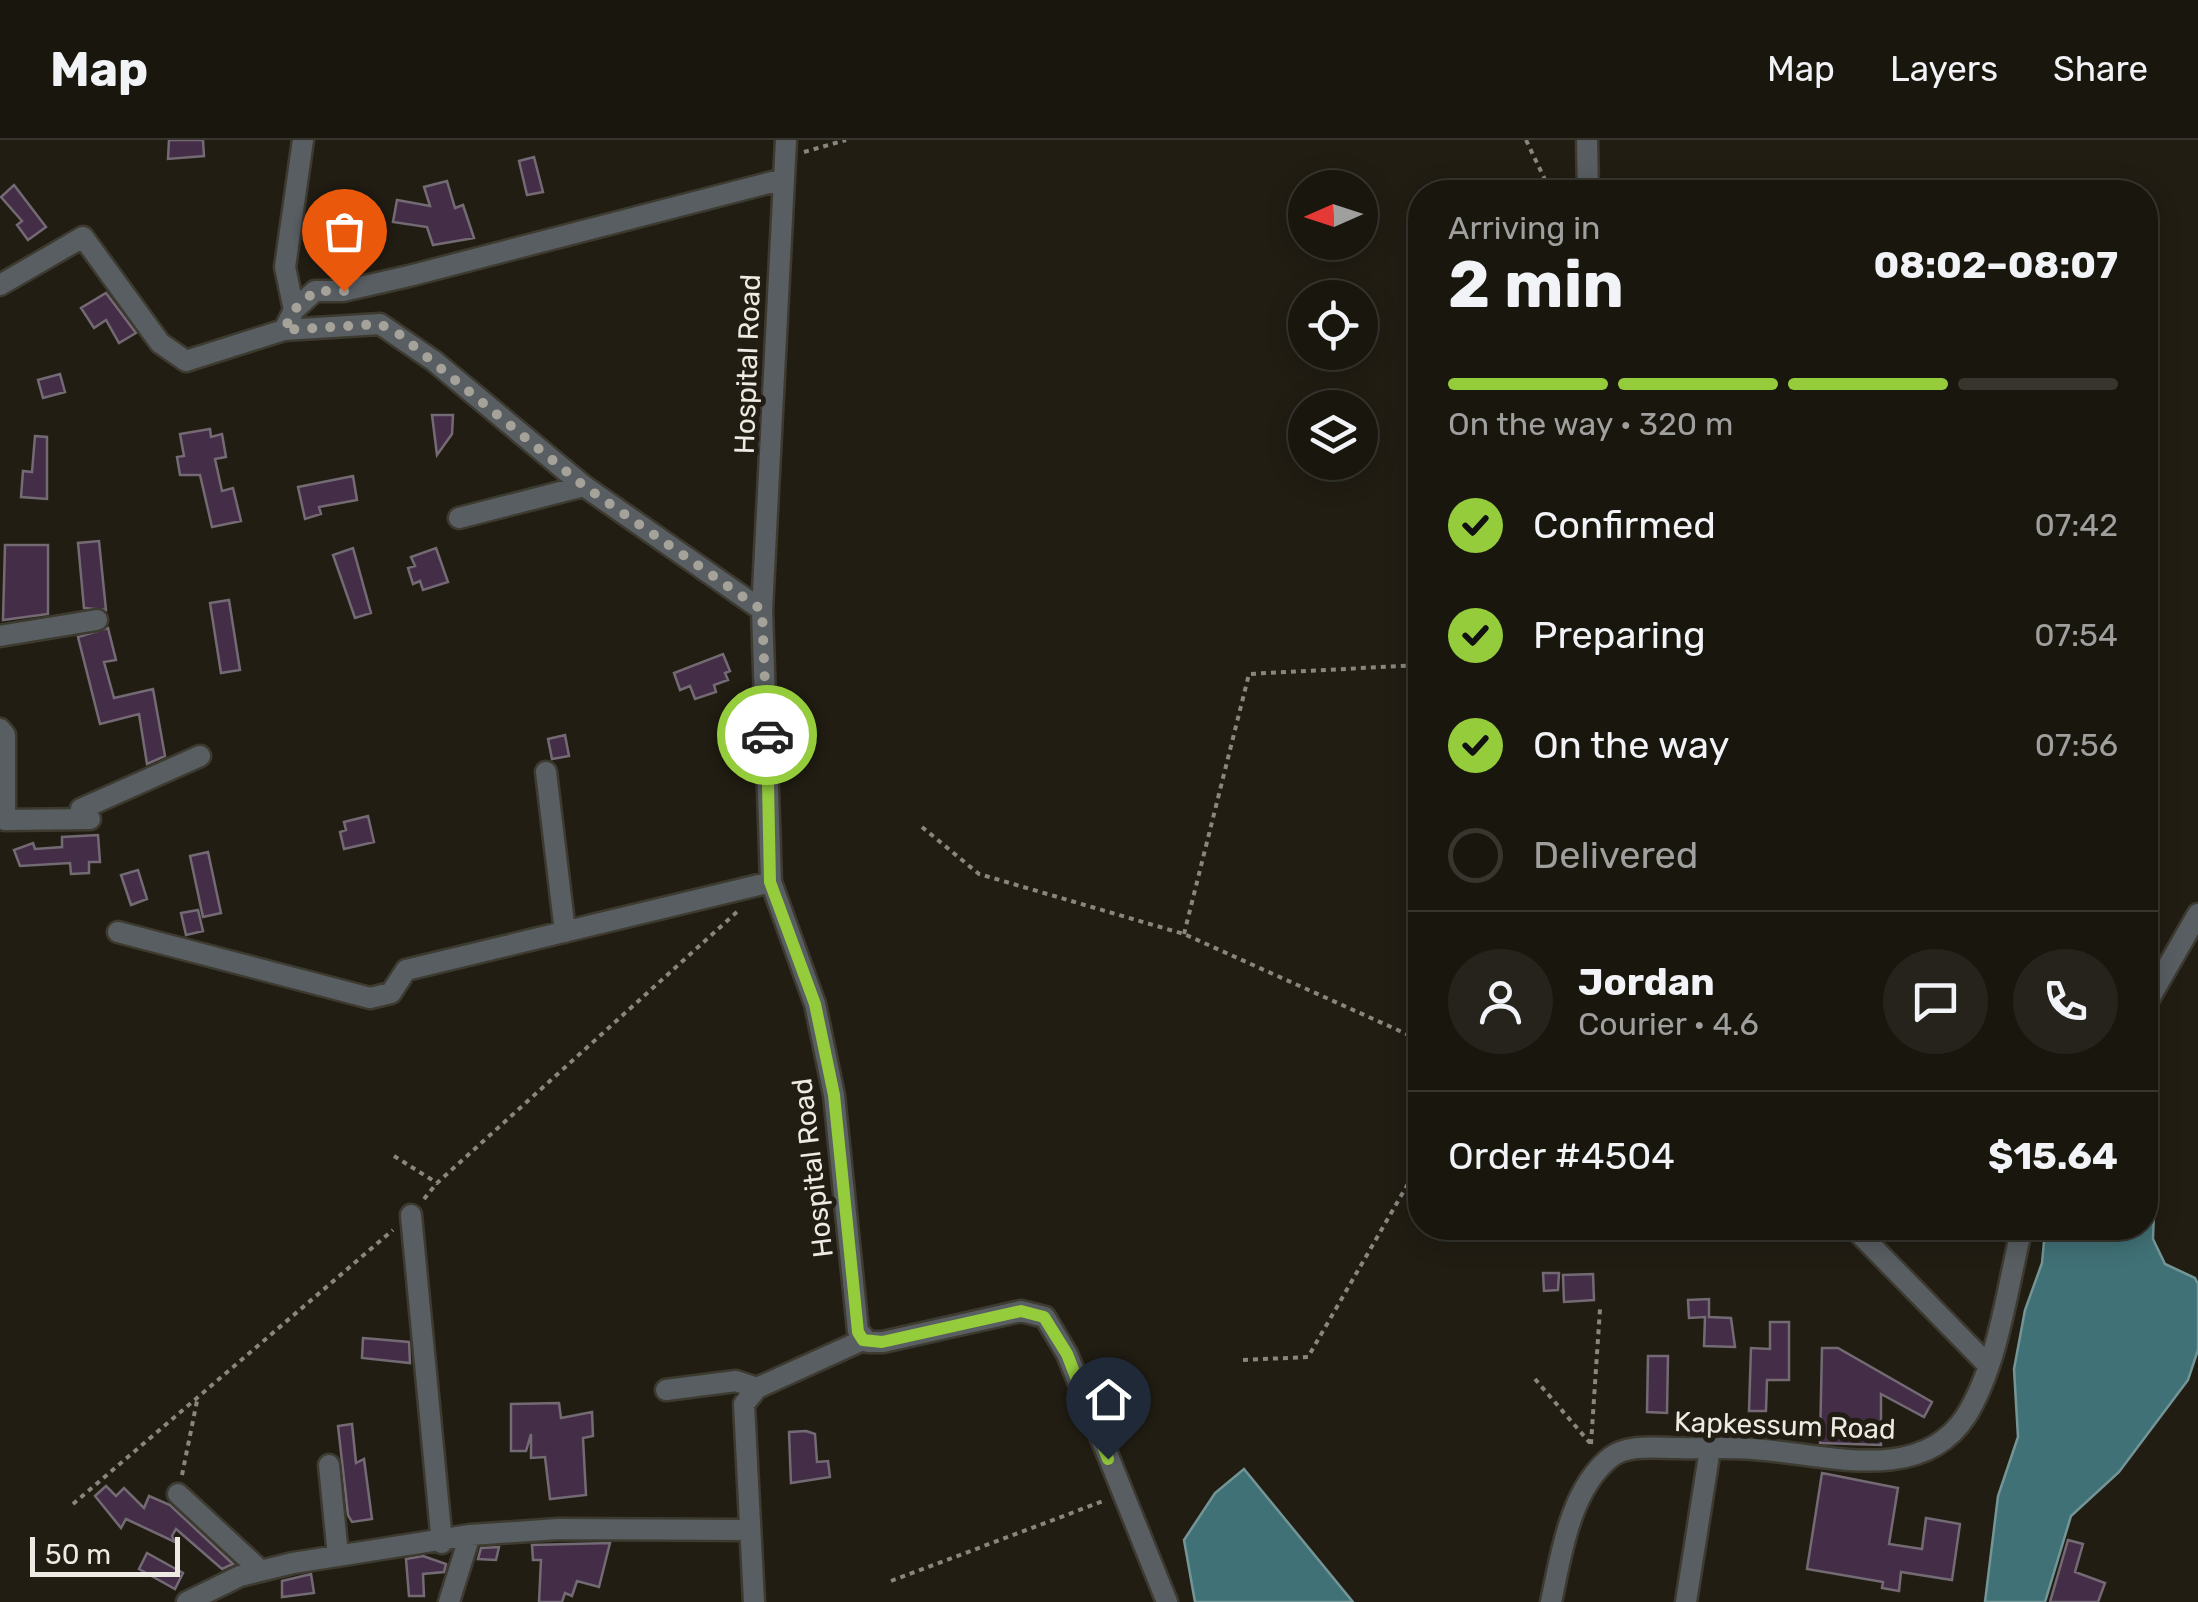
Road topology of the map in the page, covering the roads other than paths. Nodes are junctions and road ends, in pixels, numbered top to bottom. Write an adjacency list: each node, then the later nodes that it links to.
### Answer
1 (304, 140): 7 (street)
2 (1587, 140): 5 (street)
3 (786, 148): 4 (street, Hospital Road)
4 (784, 179): 7 (street); 10 (street, Hospital Road)
5 (1588, 180)
6 (0, 285): 7 (street)
7 (289, 320): 8 (street)
8 (584, 486): 9 (street); 10 (street)
9 (459, 518)
10 (762, 610): 16 (street, Hospital Road)
11 (97, 620): 12 (street)
12 (0, 636)
13 (0, 729): 14 (street)
14 (200, 756)
15 (546, 772): 19 (street)
16 (770, 882): 19 (street); 24 (street, Hospital Road)
17 (2198, 914): 20 (street)
18 (118, 932): 19 (street)
19 (565, 932)
20 (2158, 983)
21 (412, 1214): 33 (street)
22 (1866, 1240): 25 (street)
23 (2019, 1240): 25 (street, Kapkessum Road)
24 (863, 1340): 26 (street); 39 (street)
25 (1988, 1365): 28 (street, Kapkessum Road)
26 (757, 1388): 27 (street); 31 (street)
27 (666, 1390)
28 (1710, 1448): 40 (street, Kapkessum Road); 41 (street)
29 (329, 1465): 34 (street)
30 (178, 1494): 35 (street)
31 (750, 1530): 32 (street); 38 (street)
32 (470, 1535): 33 (street); 37 (street)
33 (442, 1543): 34 (street)
34 (338, 1556): 35 (street)
35 (262, 1571): 36 (street)
36 (186, 1602)
37 (449, 1602)
38 (754, 1602)
39 (1167, 1602)
40 (1551, 1602)
41 (1686, 1602)

